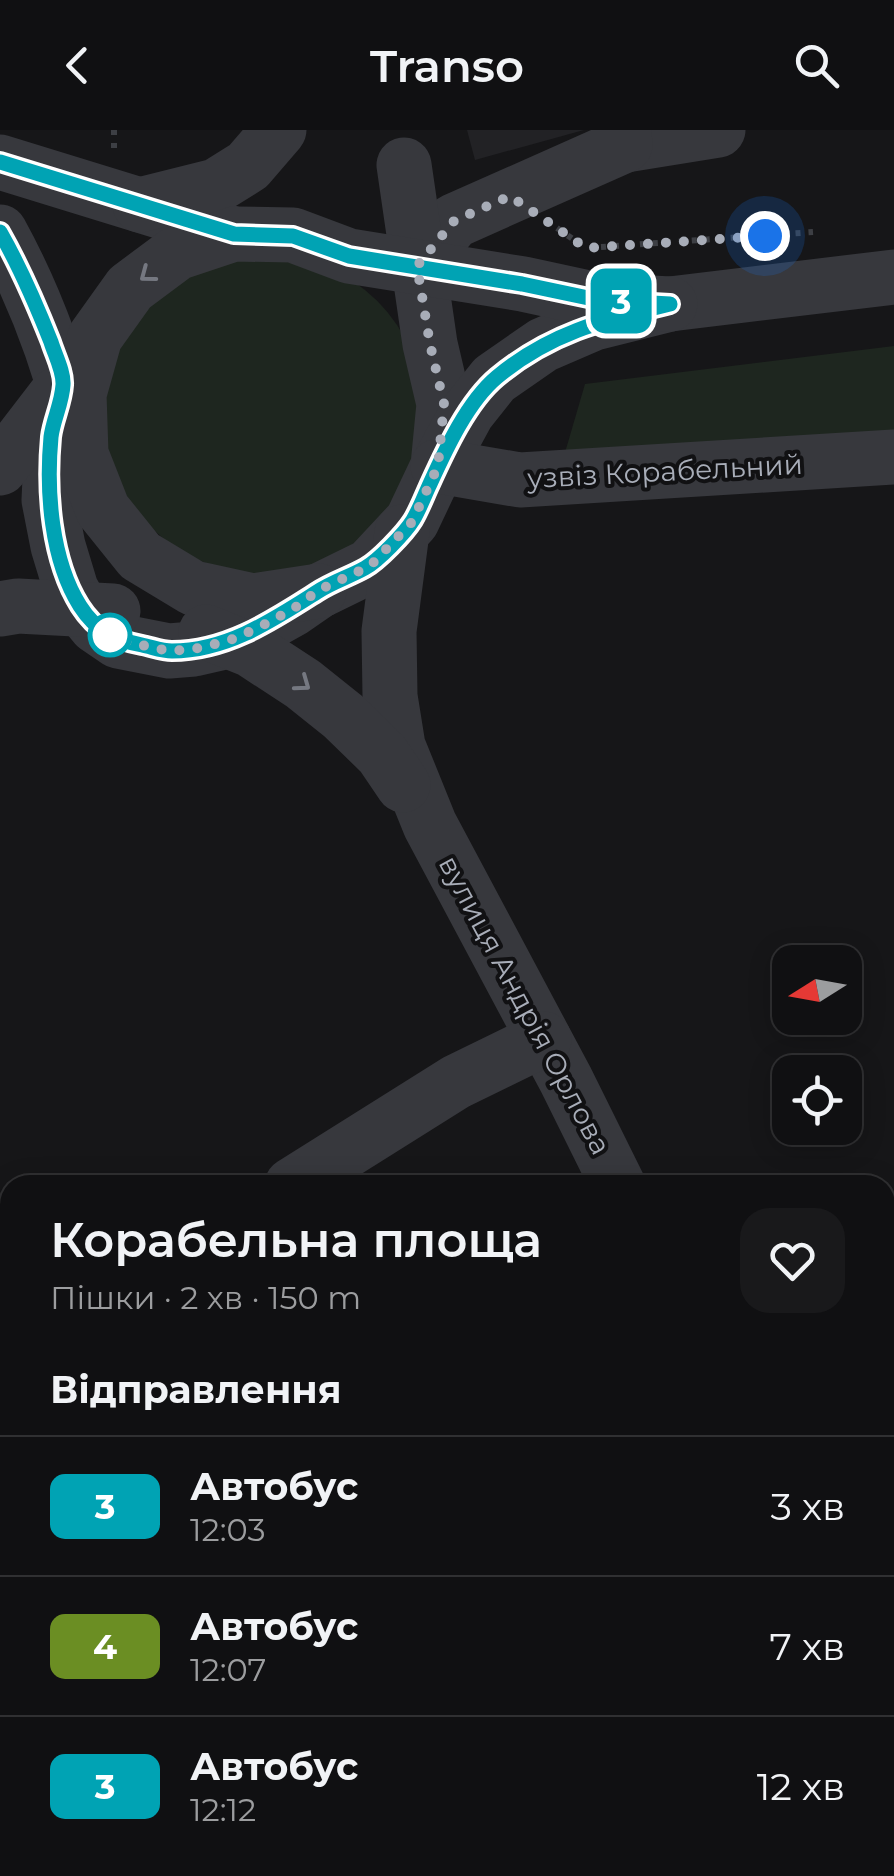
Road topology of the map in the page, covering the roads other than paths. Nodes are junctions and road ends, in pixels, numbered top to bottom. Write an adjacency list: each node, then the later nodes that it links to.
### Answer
1 (280, 130): 7 (street)
2 (295, 130): 10 (street)
3 (718, 130): 4 (street)
4 (624, 137): 8 (street)
5 (396, 148): 8 (street); 12 (street)
6 (0, 162): 7 (street)
7 (140, 205): 10 (street)
8 (454, 221): 12 (street); 14 (street)
9 (0, 232): 15 (street)
10 (234, 234): 11 (street); 17 (street, one-way to 17)
11 (349, 256): 12 (street); 18 (street)
12 (417, 266): 14 (street); 18 (street)
13 (894, 278): 16 (street)
14 (522, 284): 16 (street)
15 (35, 301): 19 (street); 22 (street)
16 (670, 304): 23 (street)
17 (96, 337): 19 (street); 20 (street)
18 (430, 344): 23 (street)
19 (64, 384): 20 (street); 22 (street); 26 (street)
20 (81, 454): 27 (street)
21 (894, 457): 23 (street, узвіз Корабельний)
22 (7, 459)
23 (438, 466): 24 (street)
24 (402, 532): 27 (street); 28 (street, вулиця Андрія Орлова)
25 (0, 609): 26 (street)
26 (82, 609): 27 (street); 27 (street)
27 (202, 618): 28 (street, вулиця Андрія Орлова, one-way to 28)
28 (430, 824): 29 (street, вулиця Андрія Орлова)
29 (544, 1039): 30 (street); 31 (street, вулиця Андрія Орлова)
30 (308, 1175)
31 (613, 1175)

